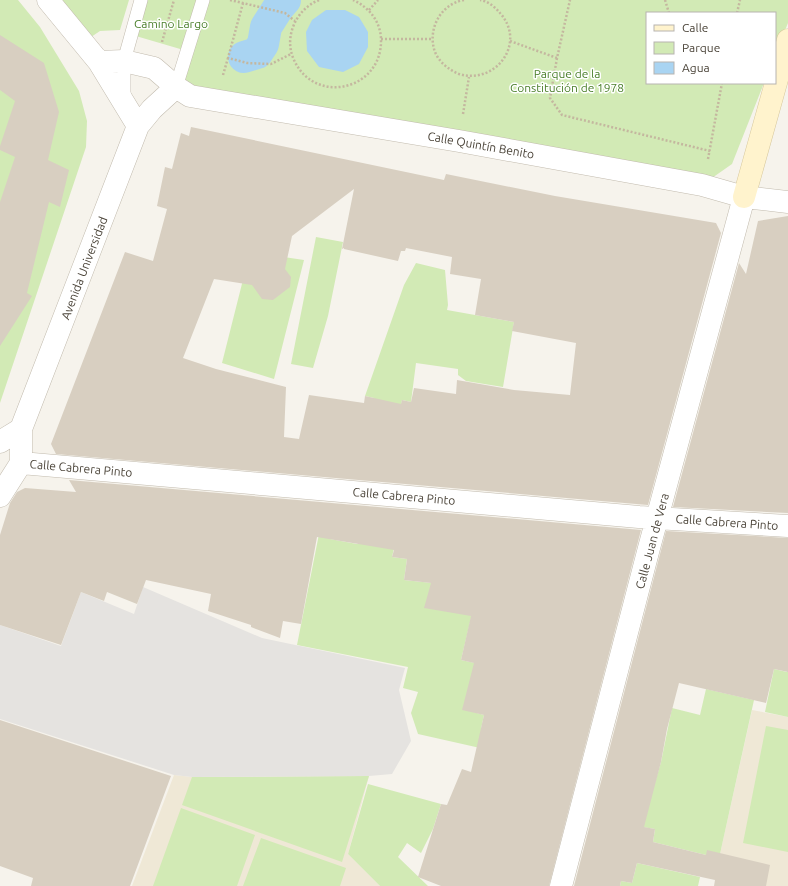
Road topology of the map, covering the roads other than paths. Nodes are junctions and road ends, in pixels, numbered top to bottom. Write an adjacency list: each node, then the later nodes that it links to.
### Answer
1 (48, 0): 6 (street)
2 (141, 0): 5 (lane)
3 (203, 0): 9 (lane)
4 (788, 40): 7 (street)
5 (124, 61): 6 (street); 9 (street); 10 (lane)
6 (98, 62): 10 (street)
7 (776, 83)
8 (776, 84): 12 (street)
9 (176, 87): 11 (street, Avenida Universidad); 12 (street, Calle Quintín Benito)
10 (124, 102): 11 (street)
11 (138, 126): 14 (street, Avenida Universidad)
12 (744, 197): 13 (street, Calle Quintín Benito); 18 (street, Calle Juan de Vera)
13 (788, 202)
14 (21, 429): 15 (street); 16 (street, Avenida Universidad)
15 (0, 442)
16 (21, 463): 17 (street); 18 (street, Calle Cabrera Pinto)
17 (0, 496)
18 (658, 518): 19 (street, Calle Cabrera Pinto); 20 (street, Calle Juan de Vera)
19 (788, 526)
20 (562, 886)

